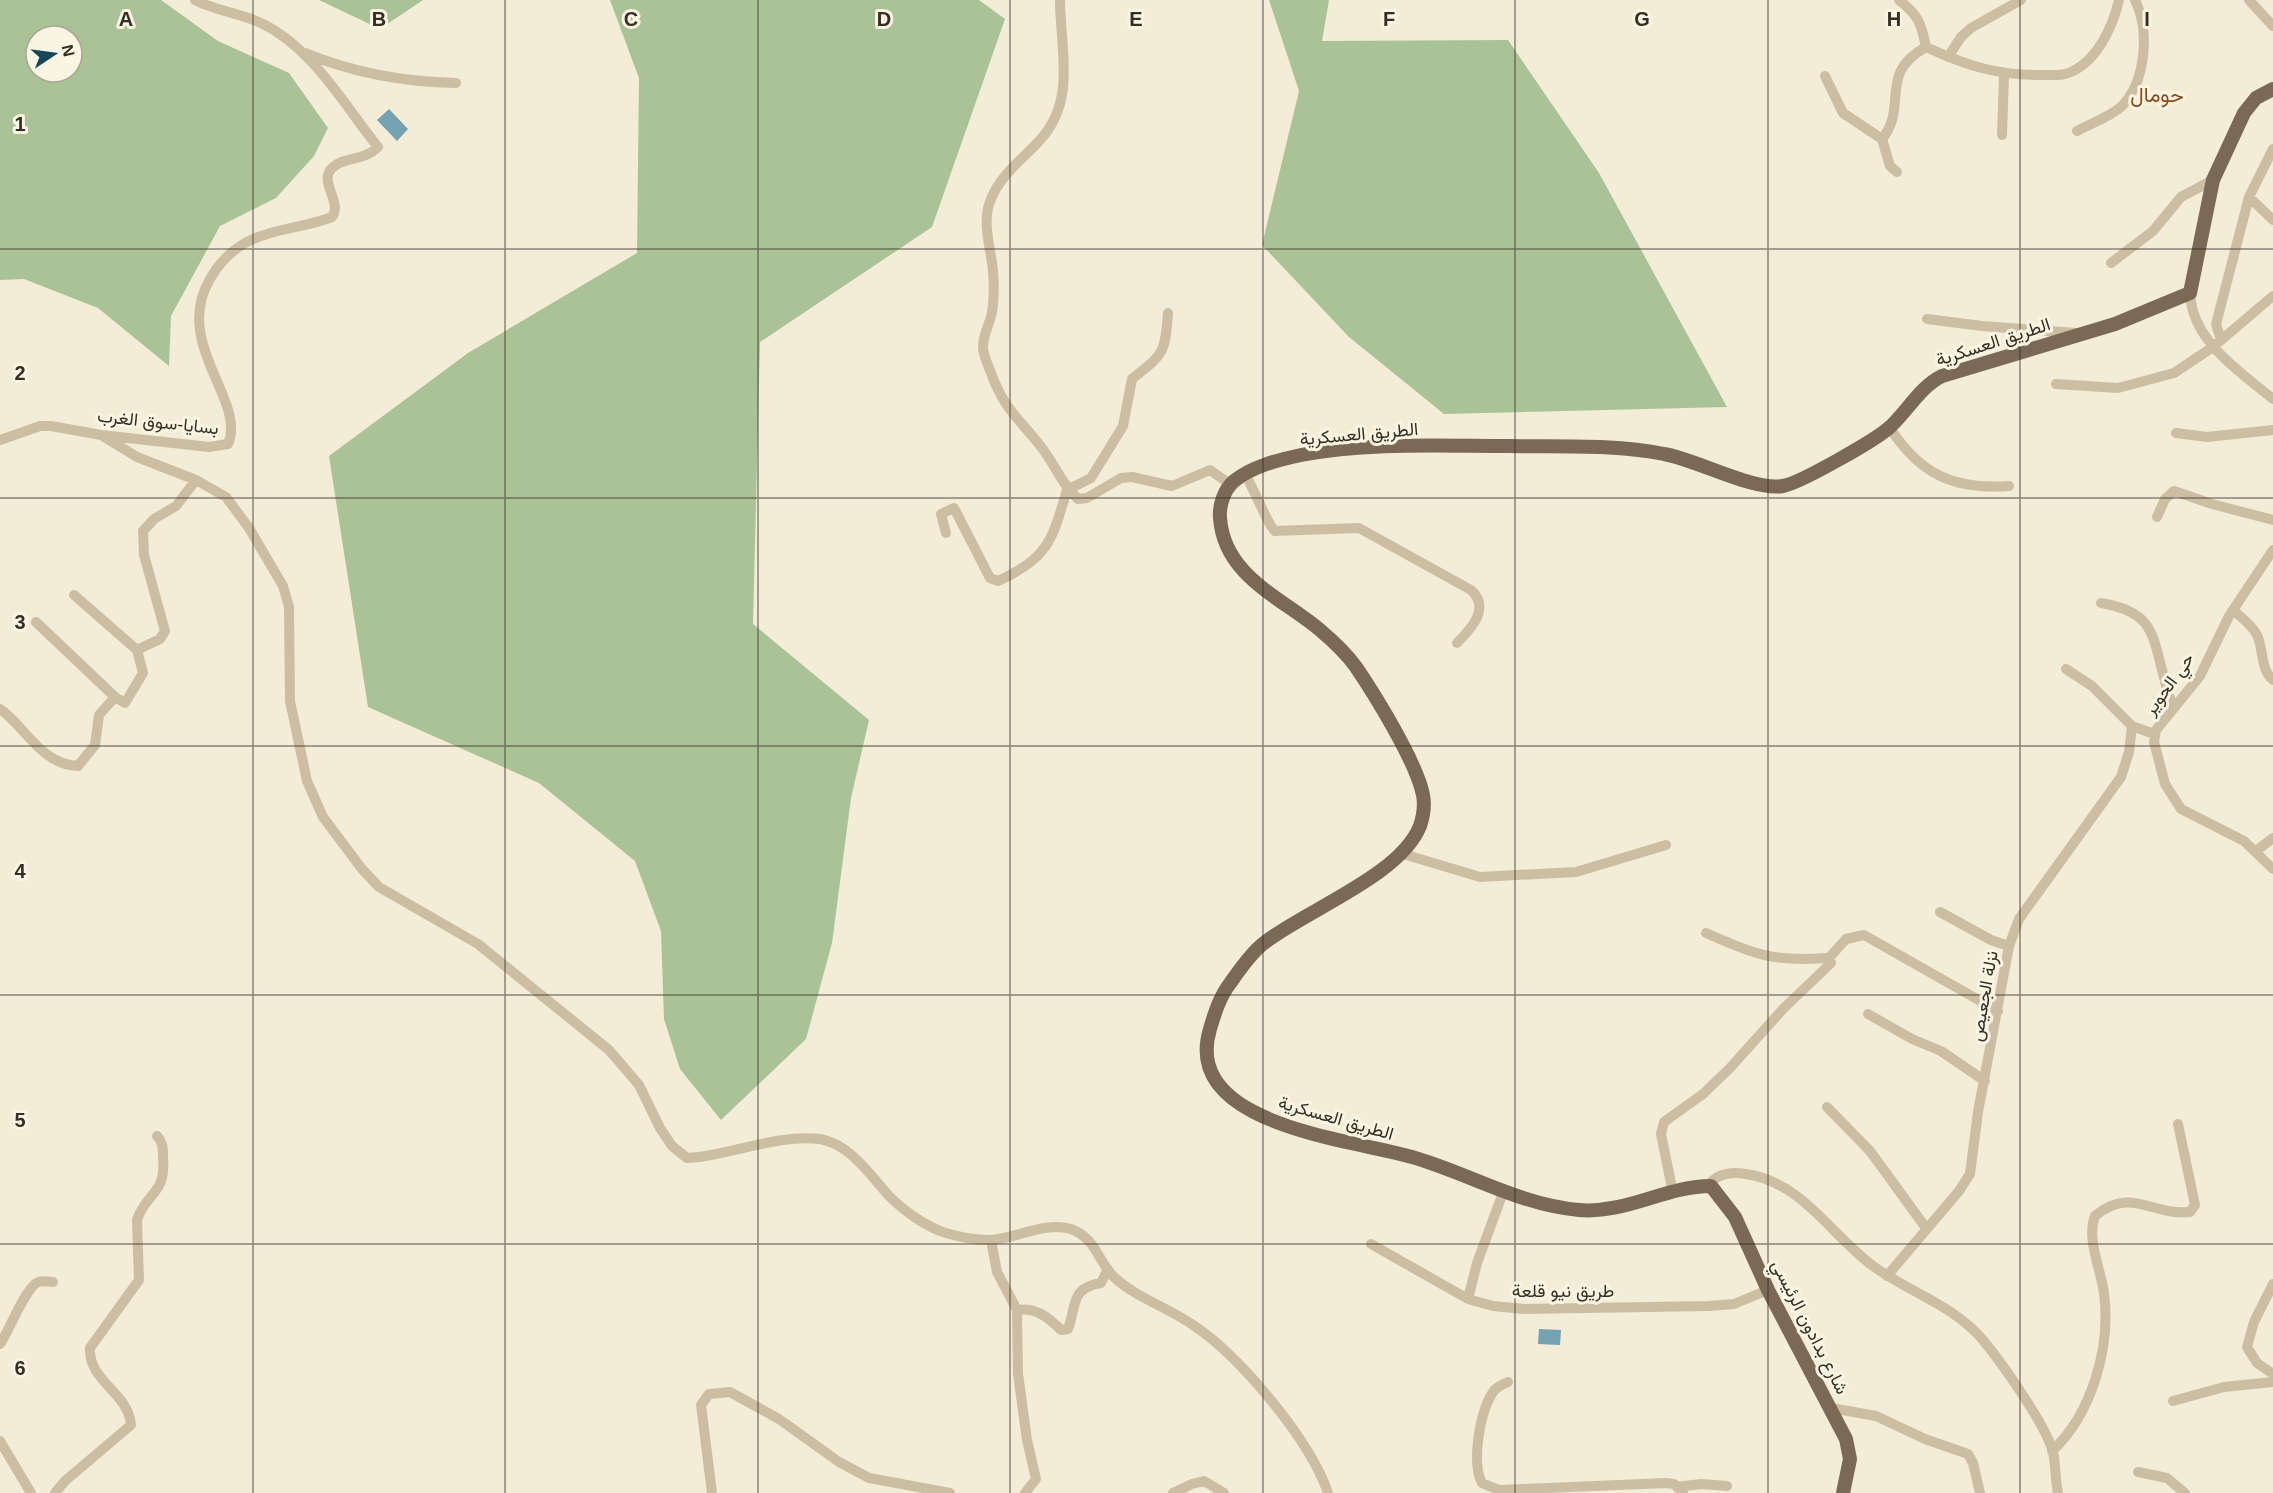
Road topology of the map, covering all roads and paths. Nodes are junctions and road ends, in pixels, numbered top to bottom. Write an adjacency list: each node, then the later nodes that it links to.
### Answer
1 (195, 0): 10 (street, بسايا-سوق الغرب)
2 (1060, 0): 42 (street)
3 (1899, 0): 9 (street)
4 (2022, 0): 11 (street)
5 (2119, 0): 12 (street)
6 (2135, 0): 16 (street)
7 (2249, 0): 8 (street)
8 (2273, 26)
9 (1926, 47): 11 (street); 18 (street)
10 (302, 52): 14 (street); 36 (street, بسايا-سوق الغرب)
11 (1948, 57): 12 (street)
12 (2004, 75): 17 (street)
13 (1825, 76): 18 (street)
14 (456, 83)
15 (2273, 88): 21 (main road)
16 (2077, 131)
17 (2002, 135)
18 (1882, 139): 20 (street)
19 (2273, 149): 22 (street)
20 (1897, 172)
21 (2213, 180): 24 (street); 25 (main road)
22 (2249, 197): 23 (street); 30 (street)
23 (2273, 220)
24 (2111, 263)
25 (2190, 293): 29 (main road, الطريق العسكرية); 30 (street)
26 (2273, 296): 30 (street)
27 (1168, 313): 42 (street)
28 (1927, 319): 29 (street)
29 (2082, 333): 33 (main road, الطريق العسكرية)
30 (2217, 344): 31 (street); 32 (street)
31 (2056, 384)
32 (2273, 399)
33 (1890, 428): 38 (main road, الطريق العسكرية); 41 (street)
34 (2273, 430): 35 (street)
35 (2176, 433)
36 (101, 435): 37 (street, بسايا-سوق الغرب); 39 (street)
37 (0, 440)
38 (1245, 474): 40 (main road, الطريق العسكرية); 51 (street)
39 (196, 480): 52 (street); 79 (street)
40 (1230, 484): 42 (street); 63 (main road, الطريق العسكرية)
41 (2009, 486)
42 (1067, 490): 45 (street)
43 (2157, 517): 44 (street)
44 (2273, 520)
45 (946, 532)
46 (2273, 550): 49 (street, حي الحوير)
47 (74, 595): 52 (street)
48 (2101, 603): 56 (street)
49 (2234, 610): 54 (street); 56 (street, حي الحوير)
50 (36, 622): 55 (street)
51 (1457, 643)
52 (137, 650): 55 (street)
53 (2066, 669): 58 (street)
54 (2273, 680)
55 (115, 697): 57 (street)
56 (2175, 707): 59 (street, حي الحوير)
57 (0, 709)
58 (2132, 726): 59 (street); 67 (street, نزلة الجعيص)
59 (2154, 734): 62 (street, حي الحوير)
60 (2273, 838): 62 (street)
61 (1666, 845): 63 (street)
62 (2256, 851): 64 (street, حي الحوير)
63 (1400, 853): 76 (main road, الطريق العسكرية)
64 (2273, 869)
65 (1940, 912): 67 (street)
66 (1706, 933): 68 (street)
67 (2009, 946): 69 (street, نزلة الجعيص)
68 (1828, 959): 69 (street); 77 (street)
69 (1998, 1011): 71 (street, نزلة الجعيص)
70 (1868, 1014): 71 (street)
71 (1985, 1081): 78 (street, نزلة الجعيص)
72 (1827, 1107): 78 (street)
73 (2178, 1124): 95 (street)
74 (157, 1136): 100 (street)
75 (1711, 1186): 77 (main road, الطريق العسكرية); 82 (street); 85 (main road, شارع بدادون الرئيسي)
76 (1504, 1190): 77 (main road, الطريق العسكرية); 86 (street)
77 (1673, 1193)
78 (1926, 1228): 82 (street, نزلة الجعيص)
79 (991, 1240): 81 (street); 87 (street)
80 (1371, 1244): 86 (street, طريق نيو قلعة)
81 (1108, 1269): 87 (street); 106 (street)
82 (1887, 1276): 95 (street)
83 (53, 1282): 88 (street)
84 (2273, 1284): 89 (street)
85 (1767, 1290): 86 (street, طريق نيو قلعة); 93 (main road, شارع بدادون الرئيسي)
86 (1468, 1299)
87 (1017, 1310): 103 (street)
88 (0, 1344)
89 (2273, 1374)
90 (1508, 1382): 98 (street)
91 (2273, 1382): 92 (street)
92 (2173, 1401)
93 (1831, 1408): 107 (main road, شارع بدادون الرئيسي); 108 (street)
94 (0, 1441): 99 (street)
95 (2052, 1451): 109 (street)
96 (2138, 1472): 110 (street)
97 (1727, 1486): 98 (street)
98 (1680, 1490)
99 (31, 1493)
100 (55, 1493)
101 (712, 1493): 102 (street)
102 (950, 1493)
103 (1025, 1493)
104 (1173, 1493): 105 (street)
105 (1224, 1493)
106 (1328, 1493)
107 (1843, 1493)
108 (1980, 1493)
109 (2058, 1493)
110 (2185, 1493)

